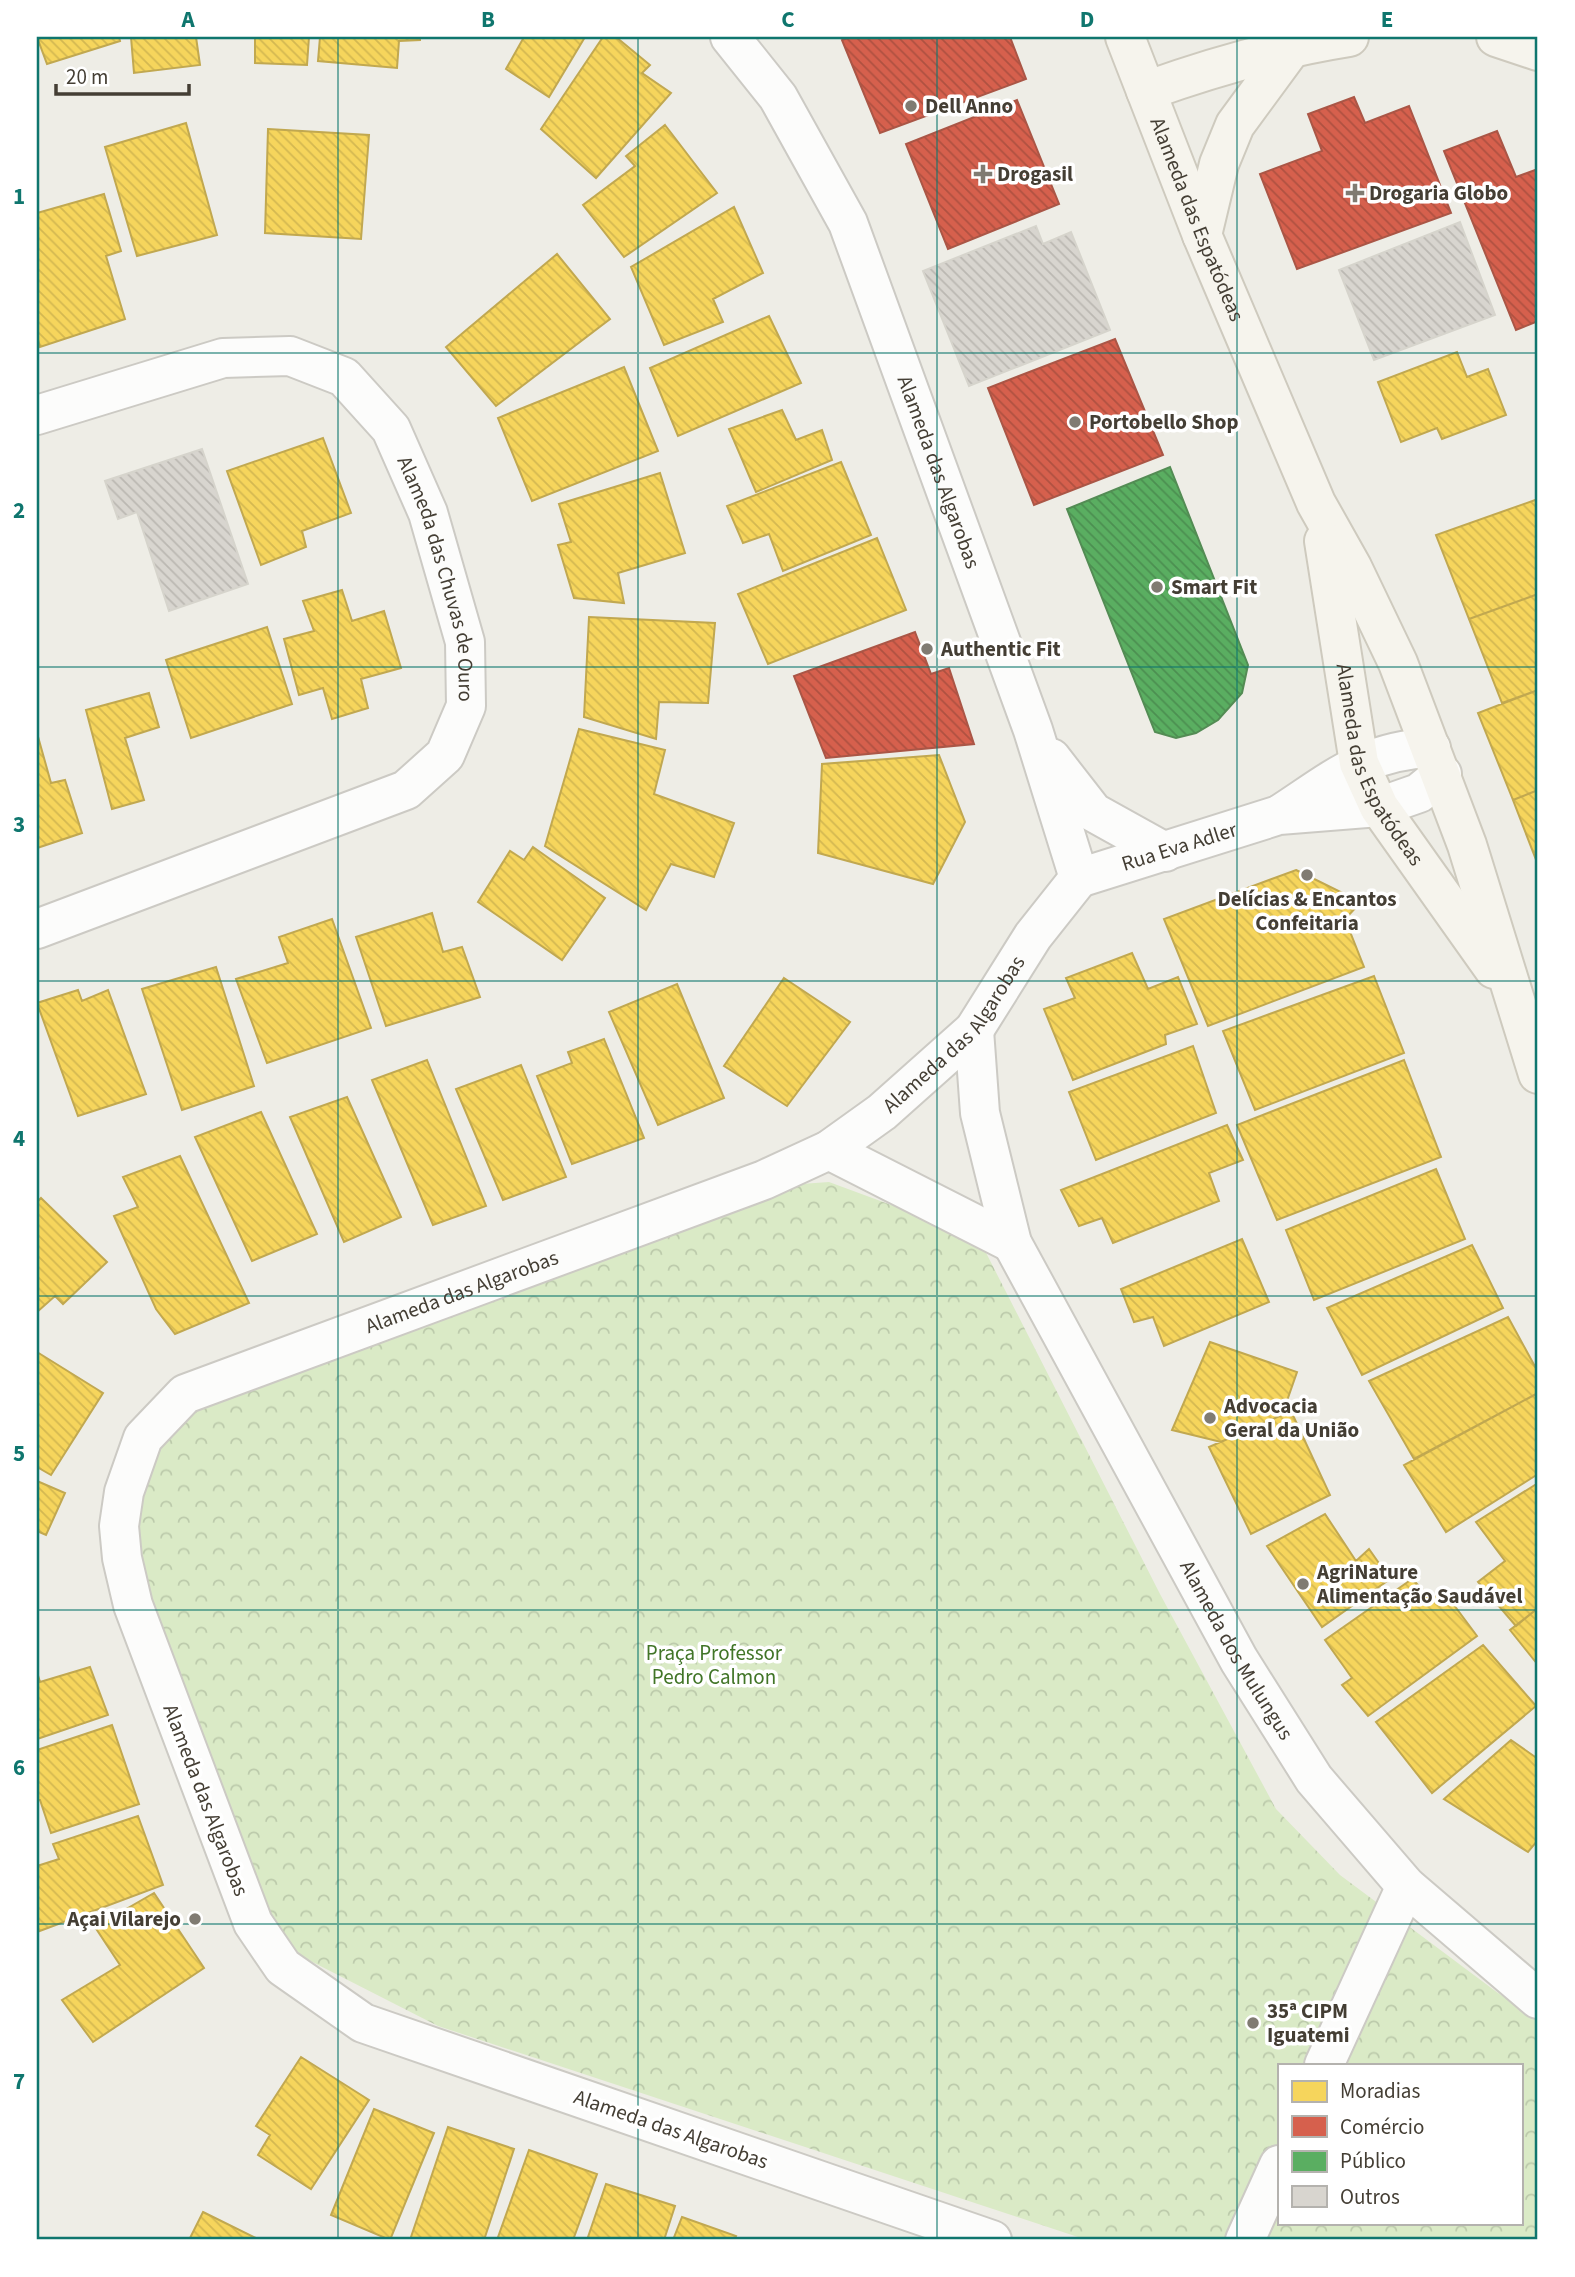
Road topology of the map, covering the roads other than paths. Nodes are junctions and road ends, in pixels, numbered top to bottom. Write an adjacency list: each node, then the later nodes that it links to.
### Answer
1 (730, 37): 11 (street, Alameda das Algarobas)
2 (1125, 37): 7 (main road, Alameda das Espatódeas)
3 (1349, 37): 5 (main road)
4 (1488, 38): 6 (main road)
5 (1293, 46): 7 (main road); 8 (main road)
6 (1538, 51)
7 (1146, 91): 8 (main road, Alameda das Espatódeas)
8 (1202, 235): 10 (main road, Alameda das Espatódeas)
9 (37, 415): 18 (street, Alameda das Chuvas de Ouro)
10 (1316, 503): 12 (main road, Alameda das Espatódeas); 13 (main road, Alameda das Espatódeas)
11 (1033, 730): 16 (street); 17 (street, Alameda das Algarobas)
12 (1436, 761): 13 (street, Rua Eva Adler); 14 (street, Rua Eva Adler); 19 (main road, Alameda das Espatódeas)
13 (1359, 763): 14 (main road, Alameda das Espatódeas); 15 (street, Rua Eva Adler)
14 (1379, 807): 15 (street, Rua Eva Adler); 19 (main road, Alameda das Espatódeas)
15 (1279, 815): 16 (street, Rua Eva Adler)
16 (1165, 852): 17 (street, Rua Eva Adler)
17 (1079, 878): 20 (street, Alameda das Algarobas)
18 (37, 929)
19 (1513, 997): 21 (main road, Alameda das Espatódeas)
20 (974, 1030): 22 (street, Alameda das Algarobas); 23 (street, Alameda dos Mulungus)
21 (1538, 1074)
22 (829, 1150): 23 (street); 28 (street, Alameda das Algarobas)
23 (1012, 1243): 24 (street, Alameda dos Mulungus)
24 (1406, 1886): 25 (street, Alameda dos Mulungus); 26 (street)
25 (1538, 1999)
26 (1325, 2064)
27 (1278, 2167): 29 (street)
28 (992, 2240)
29 (1245, 2240)

